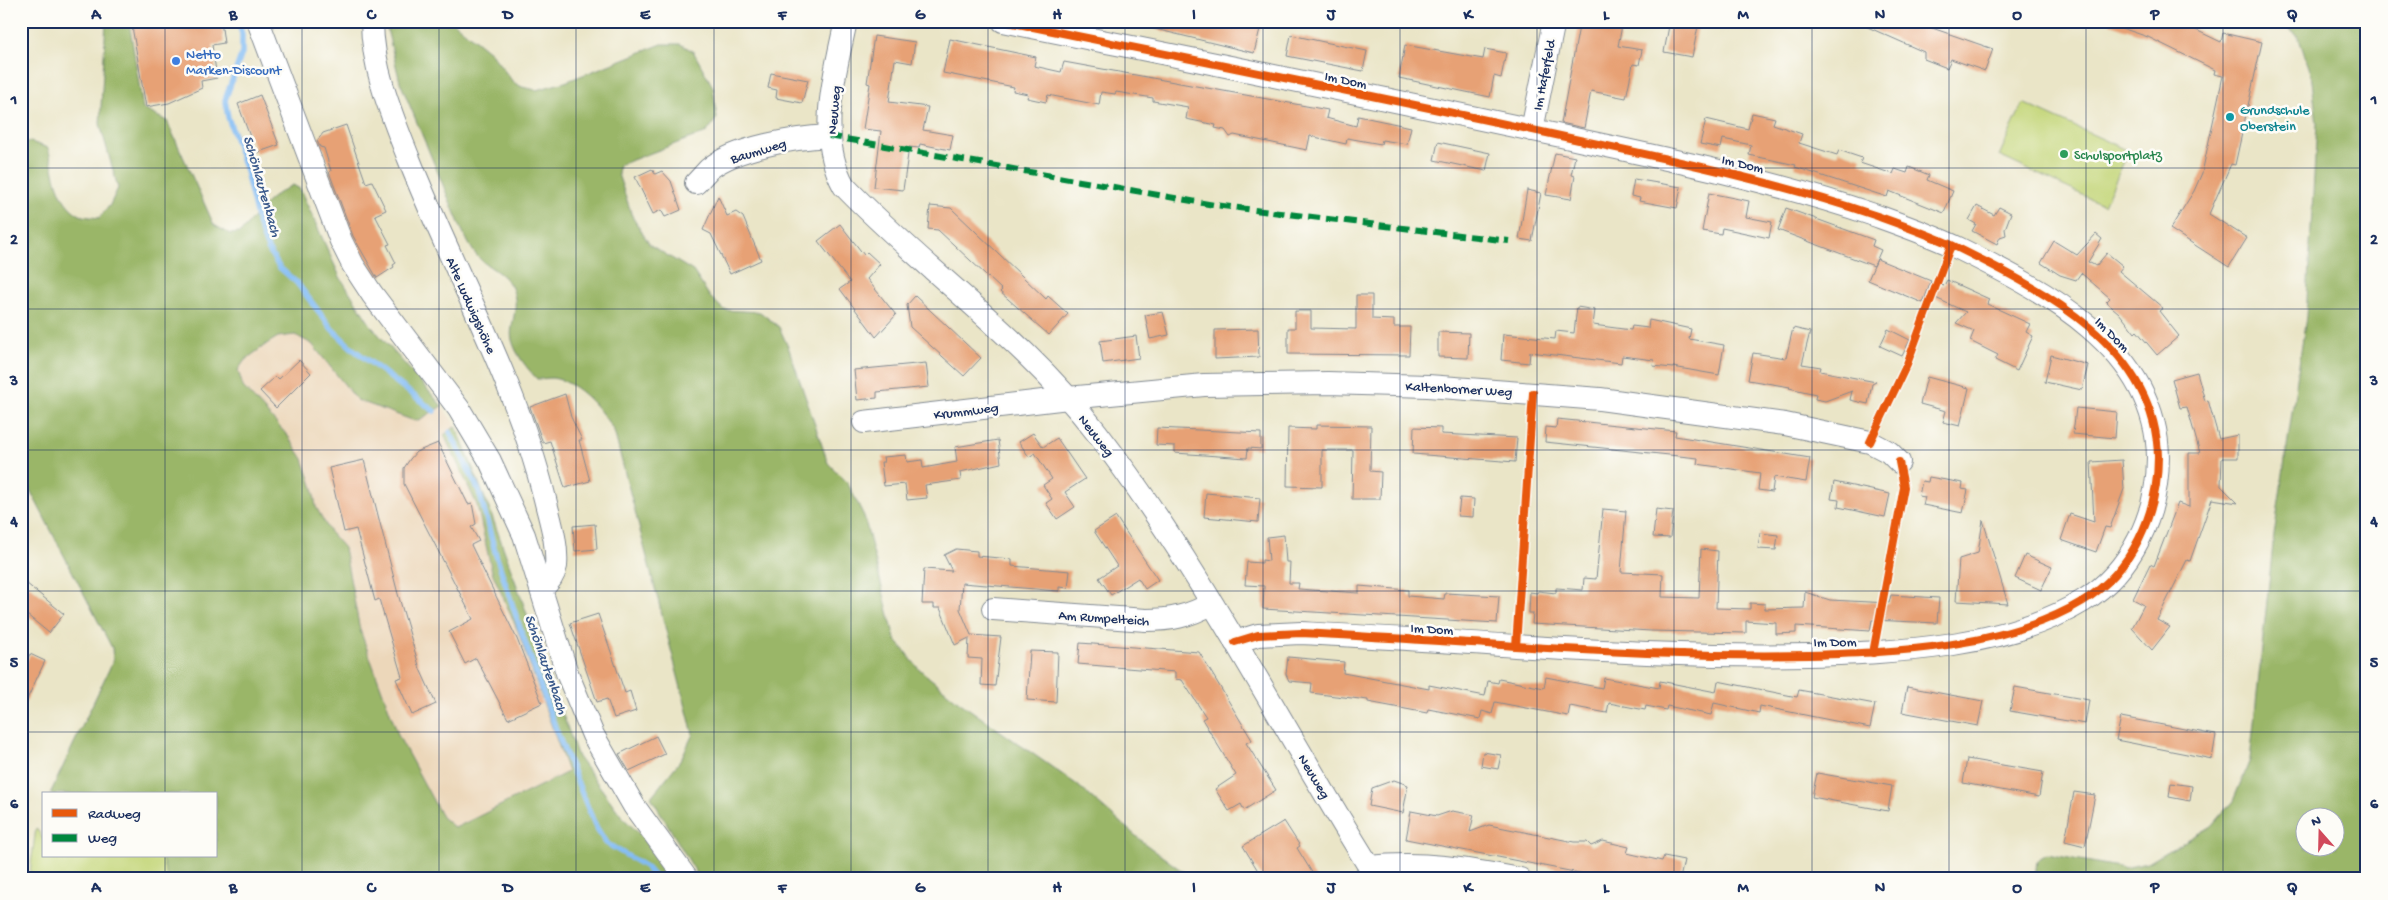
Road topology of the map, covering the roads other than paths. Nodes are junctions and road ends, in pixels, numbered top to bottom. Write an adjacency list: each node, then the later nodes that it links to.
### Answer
1 (258, 21): 12 (street)
2 (372, 21): 12 (street, Alte Ludwigshöhe)
3 (846, 21): 7 (street, Neuweg)
4 (1003, 21): 6 (street, Im Dom)
5 (1554, 21): 6 (street, Im Haferfeld)
6 (1532, 130): 15 (street, Im Dom)
7 (829, 136): 8 (street, Baumweg); 9 (street, Neuweg)
8 (696, 183)
9 (1068, 398): 10 (street, Krummweg); 11 (street, Kaltenborner Weg); 13 (street, Neuweg)
10 (864, 422)
11 (1899, 462)
12 (542, 588): 17 (street)
13 (1211, 604): 14 (street, Am Rumpelteich); 15 (street, Neuweg)
14 (993, 608)
15 (1235, 642): 16 (street, Neuweg)
16 (1373, 873): 18 (street)
17 (687, 879)
18 (1520, 879)

